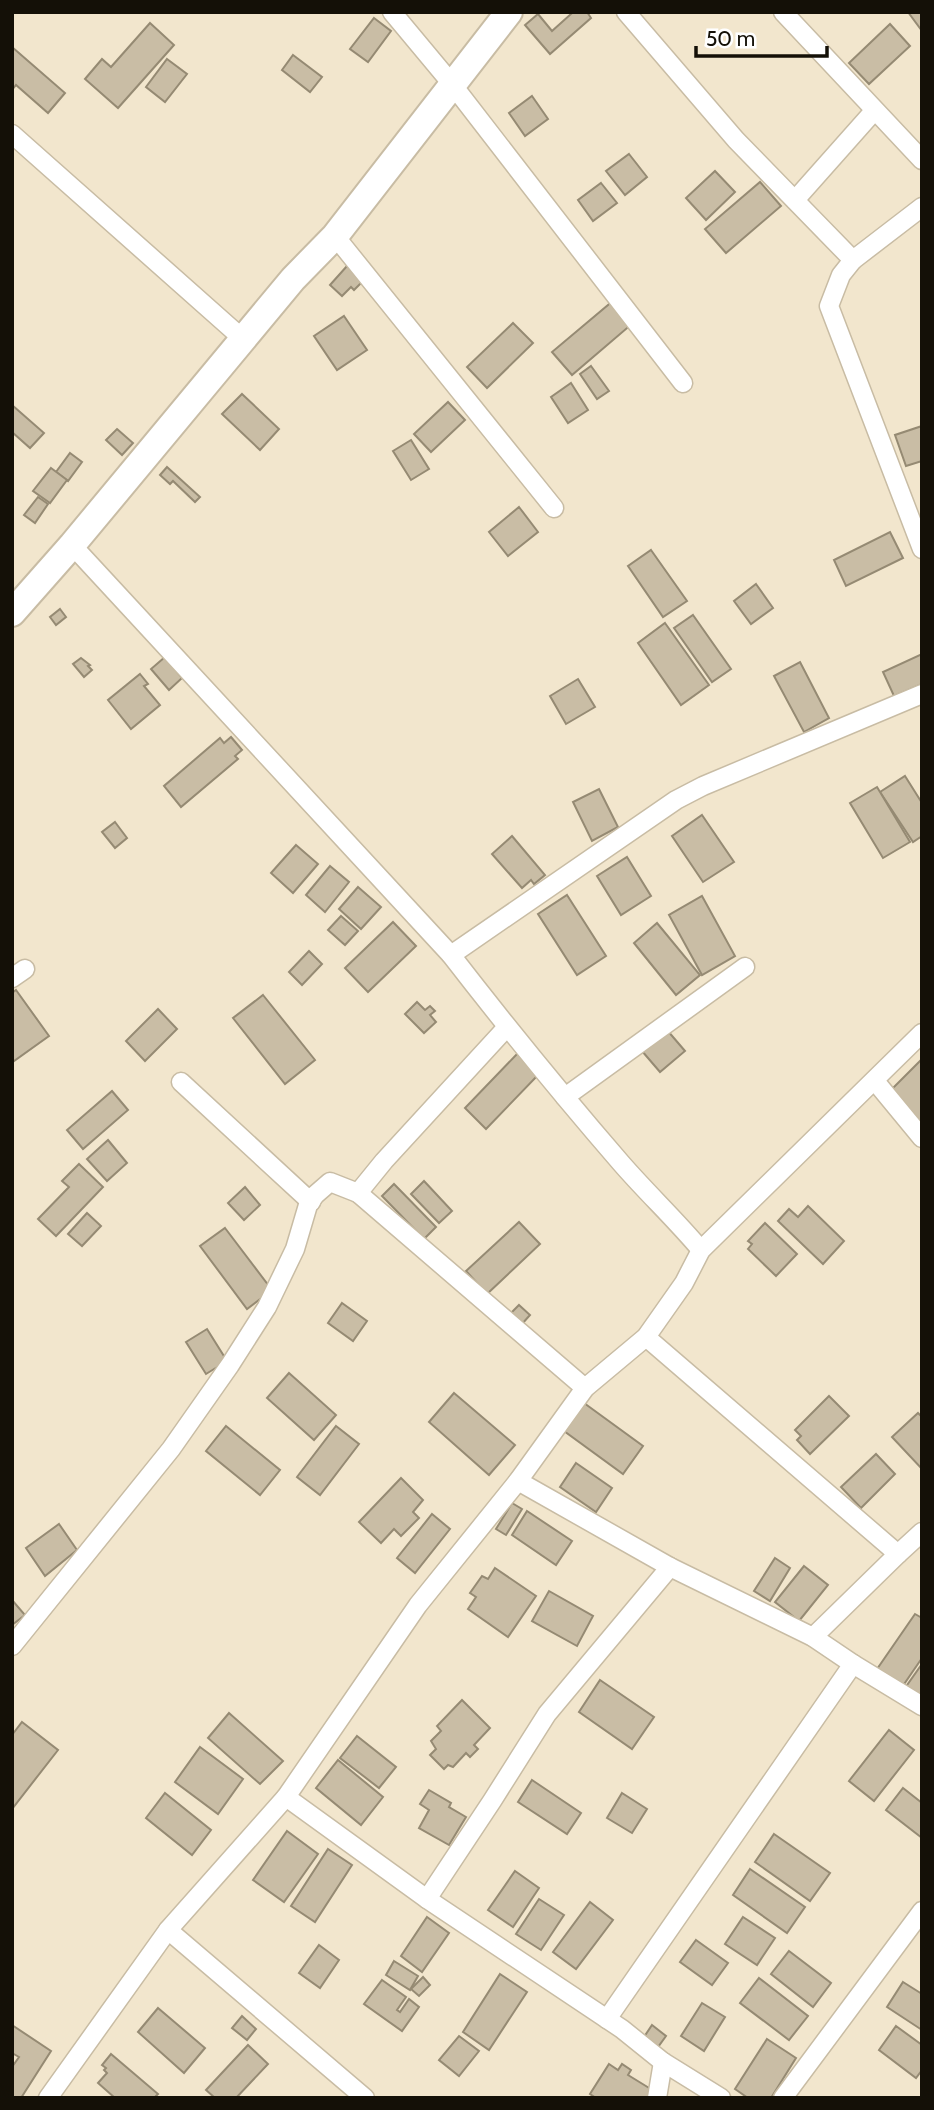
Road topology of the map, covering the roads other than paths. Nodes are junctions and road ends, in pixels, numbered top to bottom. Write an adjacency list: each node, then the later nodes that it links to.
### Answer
1 (392, 12): 5 (street)
2 (509, 12): 5 (street)
3 (626, 12): 9 (street)
4 (783, 12): 6 (street)
5 (452, 84): 11 (street); 14 (street)
6 (874, 111): 8 (street); 9 (street)
7 (12, 134): 13 (street)
8 (922, 160)
9 (795, 200): 12 (street)
10 (922, 207): 12 (street)
11 (335, 236): 13 (street); 15 (street)
12 (853, 260): 17 (street)
13 (243, 340): 16 (street)
14 (683, 383)
15 (554, 508)
16 (72, 545): 18 (street); 20 (street)
17 (922, 549)
18 (12, 613)
19 (922, 694): 20 (street)
20 (451, 956): 22 (street)
21 (745, 967): 26 (street)
22 (507, 1027): 26 (street); 28 (street)
23 (922, 1033): 24 (street)
24 (875, 1081): 27 (street); 30 (street)
25 (181, 1082): 29 (street)
26 (565, 1097): 30 (street)
27 (922, 1138)
28 (358, 1193): 29 (street); 32 (street)
29 (311, 1202): 38 (street)
30 (701, 1250): 31 (street)
31 (646, 1337): 32 (street); 35 (street)
32 (585, 1388): 33 (street)
33 (518, 1480): 36 (street); 41 (street)
34 (922, 1532): 35 (street)
35 (898, 1554): 37 (street)
36 (670, 1567): 37 (street); 42 (street)
37 (813, 1637): 39 (street)
38 (12, 1646)
39 (853, 1664): 40 (street); 45 (street)
40 (922, 1706)
41 (286, 1797): 42 (street); 44 (street)
42 (427, 1899): 45 (street)
43 (922, 1911): 51 (street)
44 (168, 1930): 47 (street); 48 (street)
45 (607, 2019): 46 (street)
46 (663, 2062): 49 (street); 50 (street)
47 (48, 2098)
48 (365, 2098)
49 (657, 2098)
50 (721, 2098)
51 (783, 2098)

